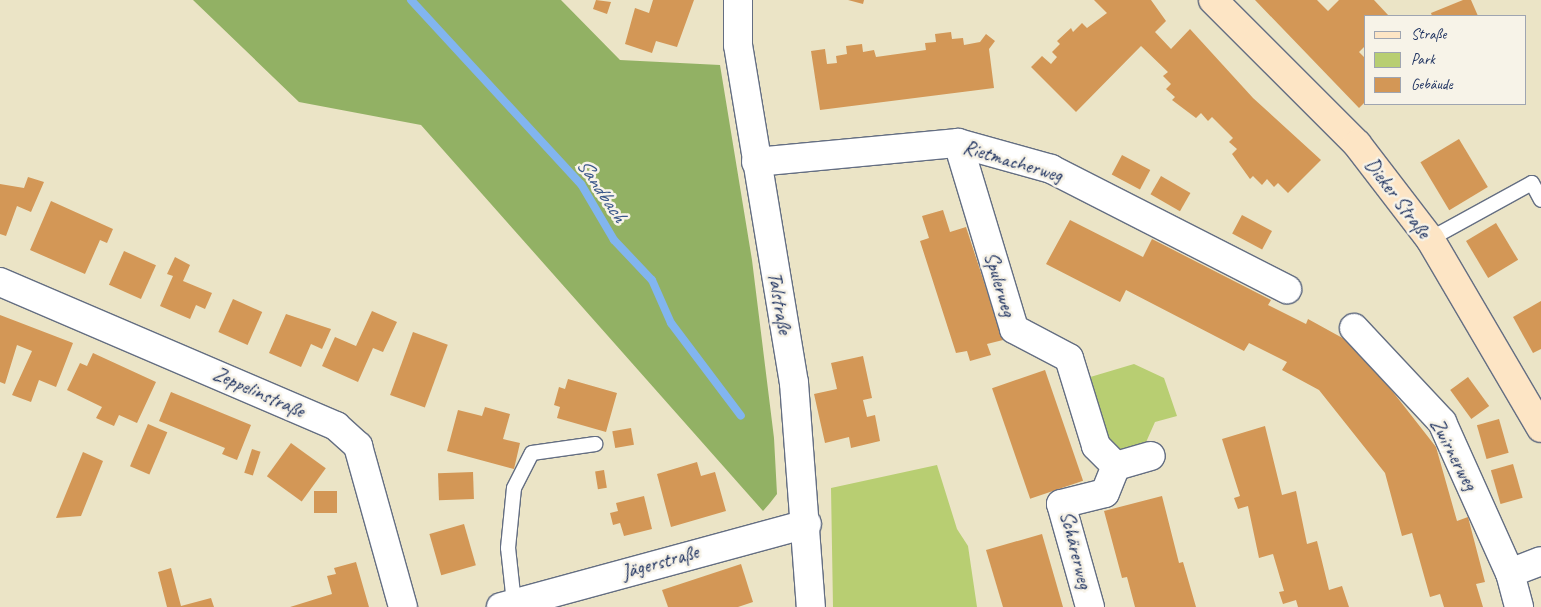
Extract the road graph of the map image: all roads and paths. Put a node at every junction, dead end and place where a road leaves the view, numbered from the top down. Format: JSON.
{"nodes":[{"id":1,"x":738,"y":0,"type":"edge"},
{"id":2,"x":1213,"y":0,"type":"edge"},
{"id":3,"x":958,"y":144,"type":"junction"},
{"id":4,"x":756,"y":162,"type":"junction"},
{"id":5,"x":1541,"y":200,"type":"edge"},
{"id":6,"x":1430,"y":239,"type":"junction"},
{"id":7,"x":0,"y":282,"type":"edge"},
{"id":8,"x":1287,"y":289,"type":"dead end"},
{"id":9,"x":1354,"y":328,"type":"dead end"},
{"id":10,"x":1541,"y":428,"type":"edge"},
{"id":11,"x":594,"y":444,"type":"dead end"},
{"id":12,"x":1151,"y":456,"type":"dead end"},
{"id":13,"x":1116,"y":466,"type":"junction"},
{"id":14,"x":807,"y":524,"type":"junction"},
{"id":15,"x":1541,"y":561,"type":"edge"},
{"id":16,"x":1510,"y":573,"type":"junction"},
{"id":17,"x":507,"y":605,"type":"edge"},
{"id":18,"x":403,"y":607,"type":"edge"},
{"id":19,"x":811,"y":607,"type":"edge"},
{"id":20,"x":1090,"y":607,"type":"edge"},
{"id":21,"x":1519,"y":607,"type":"edge"}],
"edges":[{"from":1,"to":4,"type":"street","name":"Talstraße"},
{"from":2,"to":6,"type":"street","name":"Dieker Straße"},
{"from":3,"to":4,"type":"street","name":"Rietmacherweg"},
{"from":3,"to":8,"type":"street","name":"Rietmacherweg"},
{"from":3,"to":13,"type":"street","name":"Spulerweg"},
{"from":4,"to":14,"type":"street","name":"Talstraße"},
{"from":5,"to":6,"type":"lane"},
{"from":6,"to":10,"type":"street","name":"Dieker Straße"},
{"from":7,"to":18,"type":"street","name":"Zeppelinstraße"},
{"from":9,"to":16,"type":"street","name":"Zwirnerweg"},
{"from":11,"to":17,"type":"lane","name":"Jägerstraße"},
{"from":12,"to":13,"type":"street"},
{"from":13,"to":20,"type":"street","name":"Schärerweg"},
{"from":14,"to":17,"type":"street","name":"Jägerstraße"},
{"from":14,"to":19,"type":"street","name":"Talstraße"},
{"from":15,"to":16,"type":"street"},
{"from":16,"to":21,"type":"street","name":"Zwirnerweg"}]}
